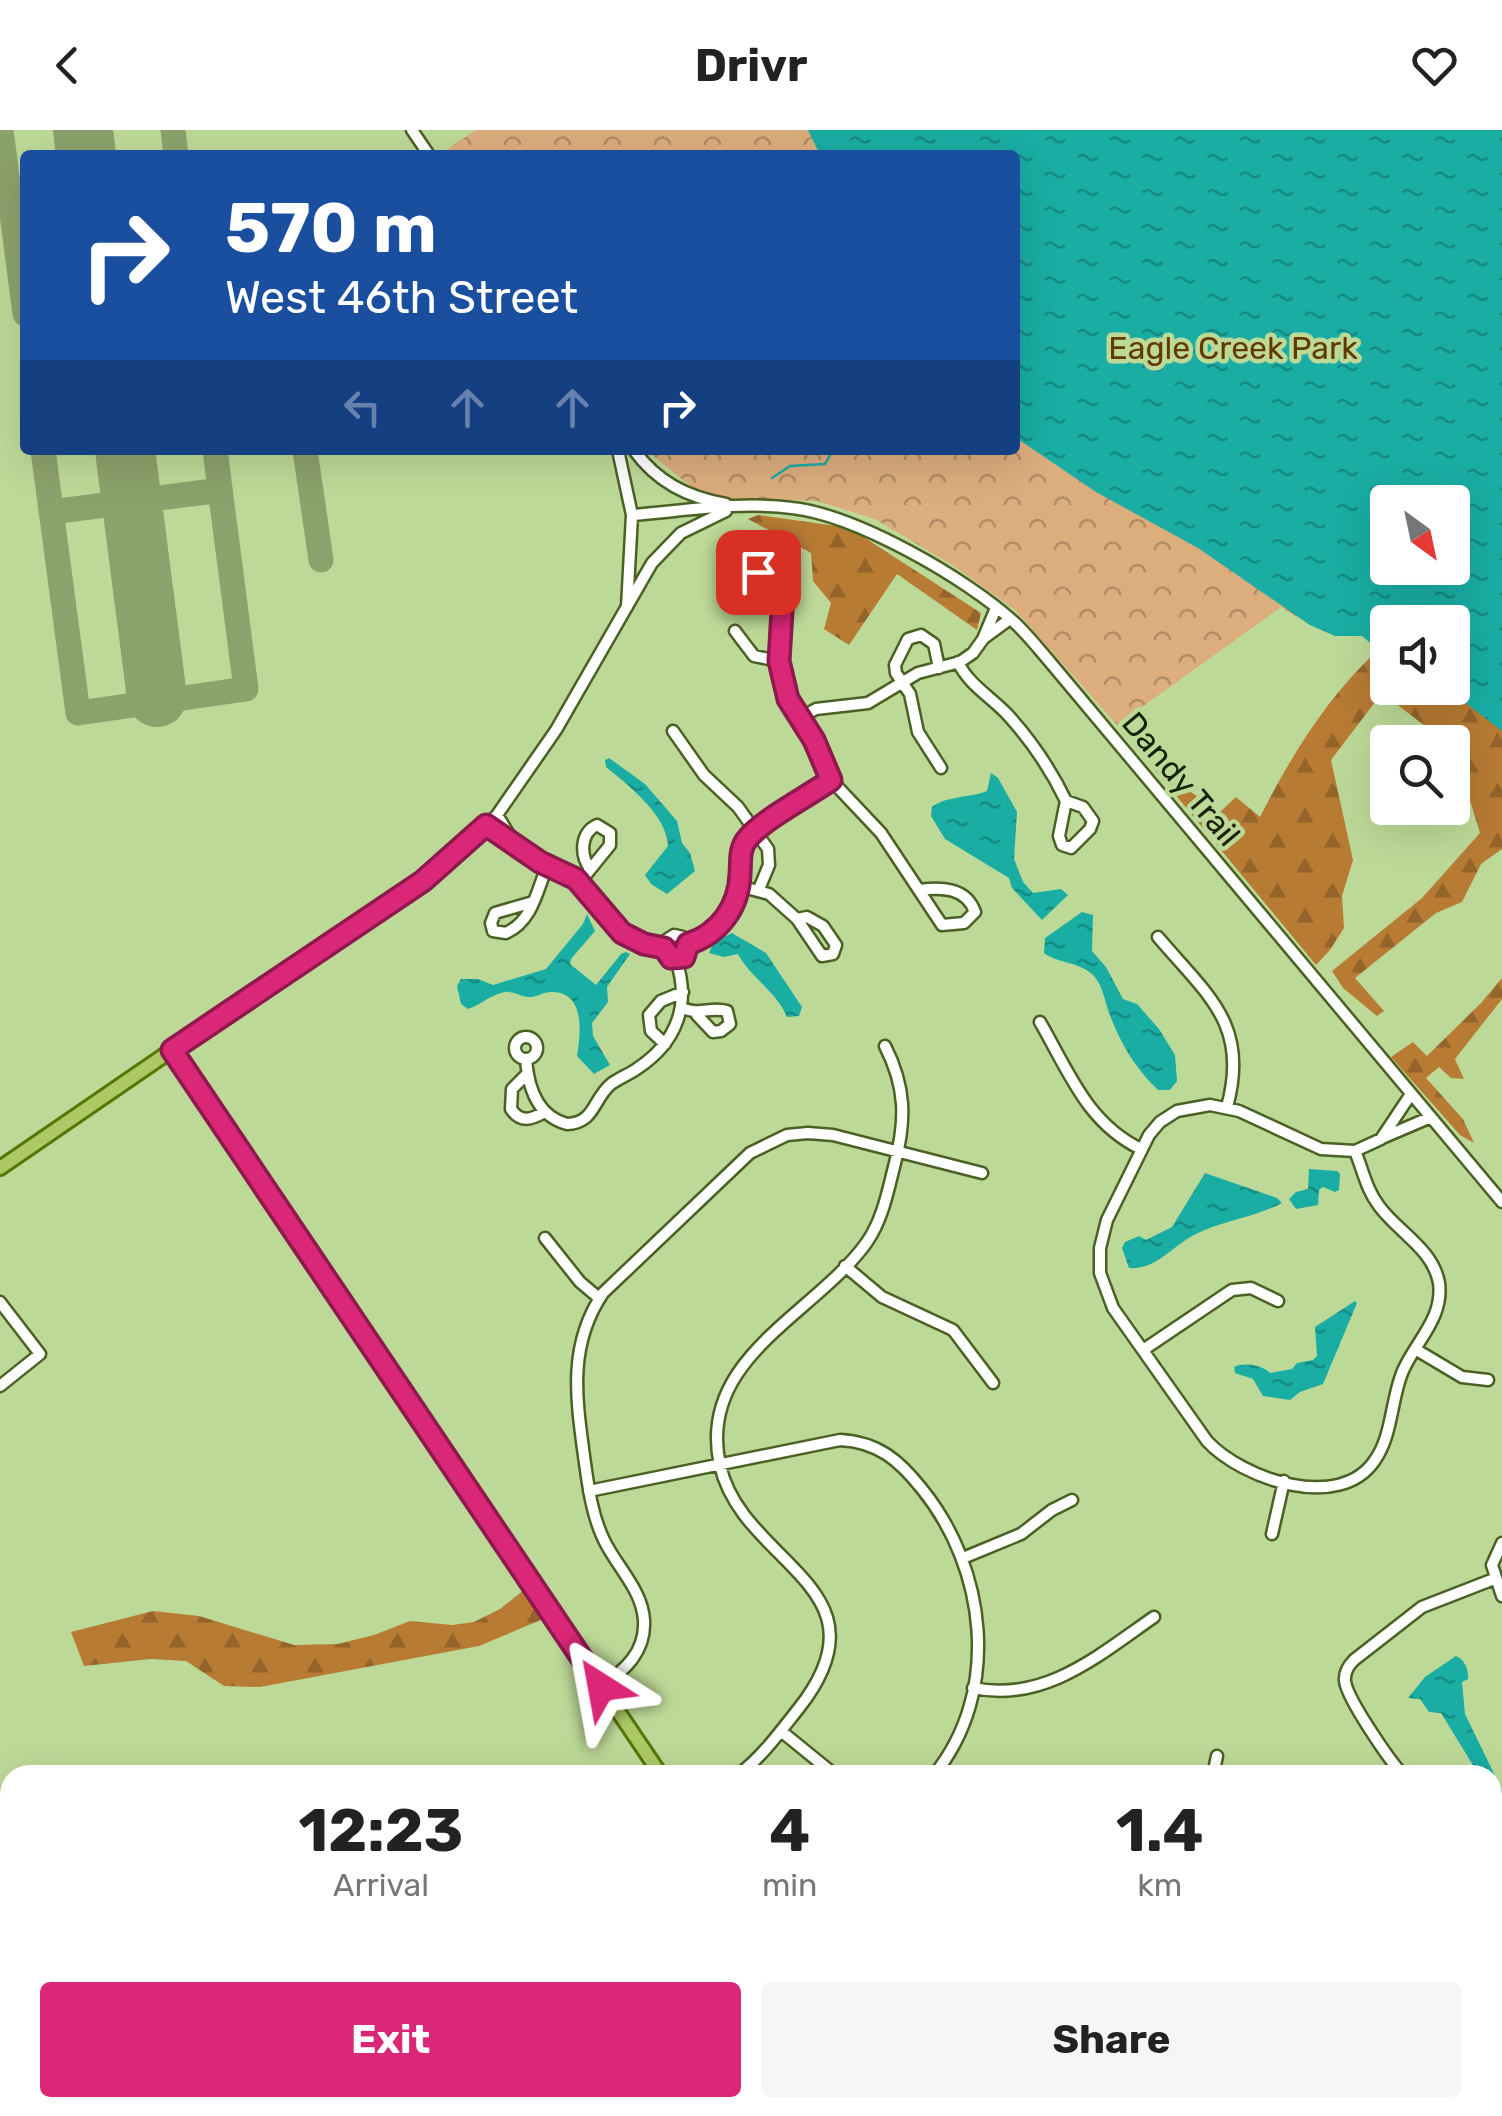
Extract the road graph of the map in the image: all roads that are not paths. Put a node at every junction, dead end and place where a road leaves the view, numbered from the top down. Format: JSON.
{"nodes":[{"id":1,"x":619,"y":455,"type":"edge"},
{"id":2,"x":638,"y":455,"type":"edge"},
{"id":3,"x":742,"y":506,"type":"junction"},
{"id":4,"x":632,"y":514,"type":"junction"},
{"id":5,"x":758,"y":572,"type":"dead end"},
{"id":6,"x":627,"y":608,"type":"junction"},
{"id":7,"x":996,"y":608,"type":"junction"},
{"id":8,"x":1010,"y":619,"type":"junction"},
{"id":9,"x":735,"y":631,"type":"dead end"},
{"id":10,"x":984,"y":639,"type":"junction"},
{"id":11,"x":779,"y":661,"type":"junction"},
{"id":12,"x":958,"y":662,"type":"junction"},
{"id":13,"x":940,"y":668,"type":"junction"},
{"id":14,"x":902,"y":681,"type":"junction"},
{"id":15,"x":798,"y":719,"type":"junction"},
{"id":16,"x":673,"y":732,"type":"dead end"},
{"id":17,"x":942,"y":768,"type":"dead end"},
{"id":18,"x":831,"y":780,"type":"junction"},
{"id":19,"x":1066,"y":801,"type":"junction"},
{"id":20,"x":497,"y":814,"type":"junction"},
{"id":21,"x":486,"y":825,"type":"junction"},
{"id":22,"x":756,"y":831,"type":"junction"},
{"id":23,"x":512,"y":841,"type":"junction"},
{"id":24,"x":548,"y":866,"type":"junction"},
{"id":25,"x":590,"y":869,"type":"junction"},
{"id":26,"x":580,"y":882,"type":"junction"},
{"id":27,"x":739,"y":886,"type":"junction"},
{"id":28,"x":758,"y":889,"type":"junction"},
{"id":29,"x":919,"y":890,"type":"junction"},
{"id":30,"x":533,"y":902,"type":"dead end"},
{"id":31,"x":796,"y":919,"type":"dead end"},
{"id":32,"x":1158,"y":937,"type":"dead end"},
{"id":33,"x":688,"y":944,"type":"junction"},
{"id":34,"x":664,"y":948,"type":"junction"},
{"id":35,"x":676,"y":960,"type":"junction"},
{"id":36,"x":683,"y":992,"type":"junction"},
{"id":37,"x":682,"y":1008,"type":"junction"},
{"id":38,"x":697,"y":1014,"type":"dead end"},
{"id":39,"x":1040,"y":1022,"type":"dead end"},
{"id":40,"x":665,"y":1044,"type":"junction"},
{"id":41,"x":886,"y":1046,"type":"dead end"},
{"id":42,"x":172,"y":1050,"type":"junction"},
{"id":43,"x":526,"y":1060,"type":"dead end"},
{"id":44,"x":527,"y":1074,"type":"junction"},
{"id":45,"x":1412,"y":1094,"type":"junction"},
{"id":46,"x":1227,"y":1107,"type":"junction"},
{"id":47,"x":545,"y":1112,"type":"junction"},
{"id":48,"x":1431,"y":1117,"type":"junction"},
{"id":49,"x":1381,"y":1138,"type":"junction"},
{"id":50,"x":1141,"y":1149,"type":"junction"},
{"id":51,"x":1355,"y":1151,"type":"junction"},
{"id":52,"x":898,"y":1152,"type":"junction"},
{"id":53,"x":0,"y":1168,"type":"edge"},
{"id":54,"x":982,"y":1173,"type":"dead end"},
{"id":55,"x":1502,"y":1202,"type":"edge"},
{"id":56,"x":544,"y":1238,"type":"dead end"},
{"id":57,"x":845,"y":1266,"type":"junction"},
{"id":58,"x":599,"y":1298,"type":"junction"},
{"id":59,"x":1278,"y":1301,"type":"dead end"},
{"id":60,"x":0,"y":1302,"type":"edge"},
{"id":61,"x":1416,"y":1349,"type":"junction"},
{"id":62,"x":1143,"y":1350,"type":"junction"},
{"id":63,"x":1488,"y":1380,"type":"dead end"},
{"id":64,"x":992,"y":1383,"type":"dead end"},
{"id":65,"x":0,"y":1386,"type":"edge"},
{"id":66,"x":720,"y":1465,"type":"junction"},
{"id":67,"x":1284,"y":1481,"type":"junction"},
{"id":68,"x":589,"y":1491,"type":"junction"},
{"id":69,"x":1072,"y":1500,"type":"dead end"},
{"id":70,"x":1272,"y":1534,"type":"dead end"},
{"id":71,"x":1502,"y":1544,"type":"edge"},
{"id":72,"x":963,"y":1558,"type":"junction"},
{"id":73,"x":1494,"y":1579,"type":"junction"},
{"id":74,"x":1502,"y":1596,"type":"edge"},
{"id":75,"x":1154,"y":1617,"type":"dead end"},
{"id":76,"x":601,"y":1687,"type":"junction"},
{"id":77,"x":973,"y":1688,"type":"junction"},
{"id":78,"x":781,"y":1731,"type":"junction"},
{"id":79,"x":1218,"y":1756,"type":"dead end"},
{"id":80,"x":653,"y":1765,"type":"edge"},
{"id":81,"x":748,"y":1765,"type":"edge"},
{"id":82,"x":823,"y":1765,"type":"edge"},
{"id":83,"x":939,"y":1765,"type":"edge"},
{"id":84,"x":1216,"y":1765,"type":"edge"},
{"id":85,"x":1396,"y":1765,"type":"edge"}],
"edges":[{"from":1,"to":4,"type":"street"},
{"from":2,"to":3,"type":"street"},
{"from":3,"to":4,"type":"street"},
{"from":3,"to":6,"type":"street"},
{"from":3,"to":7,"type":"street","name":"Dandy Trail"},
{"from":4,"to":6,"type":"street"},
{"from":5,"to":11,"type":"street"},
{"from":6,"to":20,"type":"street"},
{"from":7,"to":8,"type":"street","name":"Dandy Trail"},
{"from":7,"to":10,"type":"street"},
{"from":8,"to":10,"type":"street"},
{"from":8,"to":45,"type":"street","name":"Dandy Trail"},
{"from":9,"to":11,"type":"street"},
{"from":10,"to":12,"type":"street"},
{"from":11,"to":15,"type":"street"},
{"from":12,"to":13,"type":"street"},
{"from":12,"to":19,"type":"street"},
{"from":13,"to":14,"type":"street"},
{"from":13,"to":14,"type":"street"},
{"from":14,"to":15,"type":"street"},
{"from":14,"to":17,"type":"street"},
{"from":15,"to":18,"type":"street"},
{"from":16,"to":22,"type":"street"},
{"from":18,"to":22,"type":"street"},
{"from":18,"to":29,"type":"street"},
{"from":19,"to":19,"type":"street"},
{"from":20,"to":21,"type":"street"},
{"from":20,"to":23,"type":"street"},
{"from":21,"to":23,"type":"street"},
{"from":21,"to":42,"type":"street"},
{"from":22,"to":27,"type":"street"},
{"from":22,"to":28,"type":"street"},
{"from":23,"to":24,"type":"street"},
{"from":24,"to":26,"type":"street"},
{"from":24,"to":30,"type":"street"},
{"from":25,"to":25,"type":"street"},
{"from":25,"to":26,"type":"street"},
{"from":26,"to":34,"type":"street"},
{"from":27,"to":28,"type":"street"},
{"from":27,"to":33,"type":"street"},
{"from":28,"to":31,"type":"street"},
{"from":29,"to":29,"type":"street"},
{"from":32,"to":46,"type":"street"},
{"from":33,"to":34,"type":"street"},
{"from":33,"to":35,"type":"street"},
{"from":34,"to":35,"type":"street"},
{"from":35,"to":36,"type":"street"},
{"from":36,"to":37,"type":"street"},
{"from":36,"to":40,"type":"street"},
{"from":37,"to":38,"type":"street"},
{"from":37,"to":40,"type":"street"},
{"from":39,"to":50,"type":"street"},
{"from":40,"to":47,"type":"street"},
{"from":41,"to":52,"type":"street"},
{"from":42,"to":53,"type":"main road"},
{"from":42,"to":76,"type":"main road"},
{"from":43,"to":44,"type":"street"},
{"from":44,"to":47,"type":"street"},
{"from":44,"to":47,"type":"street"},
{"from":45,"to":48,"type":"street","name":"Dandy Trail"},
{"from":45,"to":49,"type":"street"},
{"from":46,"to":50,"type":"street"},
{"from":46,"to":51,"type":"street"},
{"from":48,"to":49,"type":"street"},
{"from":48,"to":55,"type":"street","name":"Dandy Trail"},
{"from":49,"to":51,"type":"street"},
{"from":50,"to":62,"type":"street"},
{"from":51,"to":61,"type":"street"},
{"from":52,"to":54,"type":"street"},
{"from":52,"to":57,"type":"street"},
{"from":52,"to":58,"type":"street"},
{"from":56,"to":58,"type":"street"},
{"from":57,"to":64,"type":"street"},
{"from":57,"to":66,"type":"street"},
{"from":58,"to":68,"type":"street"},
{"from":59,"to":62,"type":"street"},
{"from":60,"to":65,"type":"street"},
{"from":61,"to":63,"type":"street"},
{"from":61,"to":67,"type":"street"},
{"from":62,"to":67,"type":"street"},
{"from":66,"to":68,"type":"street"},
{"from":66,"to":72,"type":"street"},
{"from":66,"to":78,"type":"street"},
{"from":67,"to":70,"type":"street"},
{"from":68,"to":76,"type":"street"},
{"from":69,"to":72,"type":"street"},
{"from":71,"to":73,"type":"street"},
{"from":72,"to":77,"type":"street"},
{"from":73,"to":74,"type":"street"},
{"from":73,"to":85,"type":"street"},
{"from":75,"to":77,"type":"street"},
{"from":76,"to":80,"type":"main road"},
{"from":77,"to":83,"type":"street"},
{"from":78,"to":81,"type":"street"},
{"from":78,"to":82,"type":"street"},
{"from":79,"to":84,"type":"street"}]}
